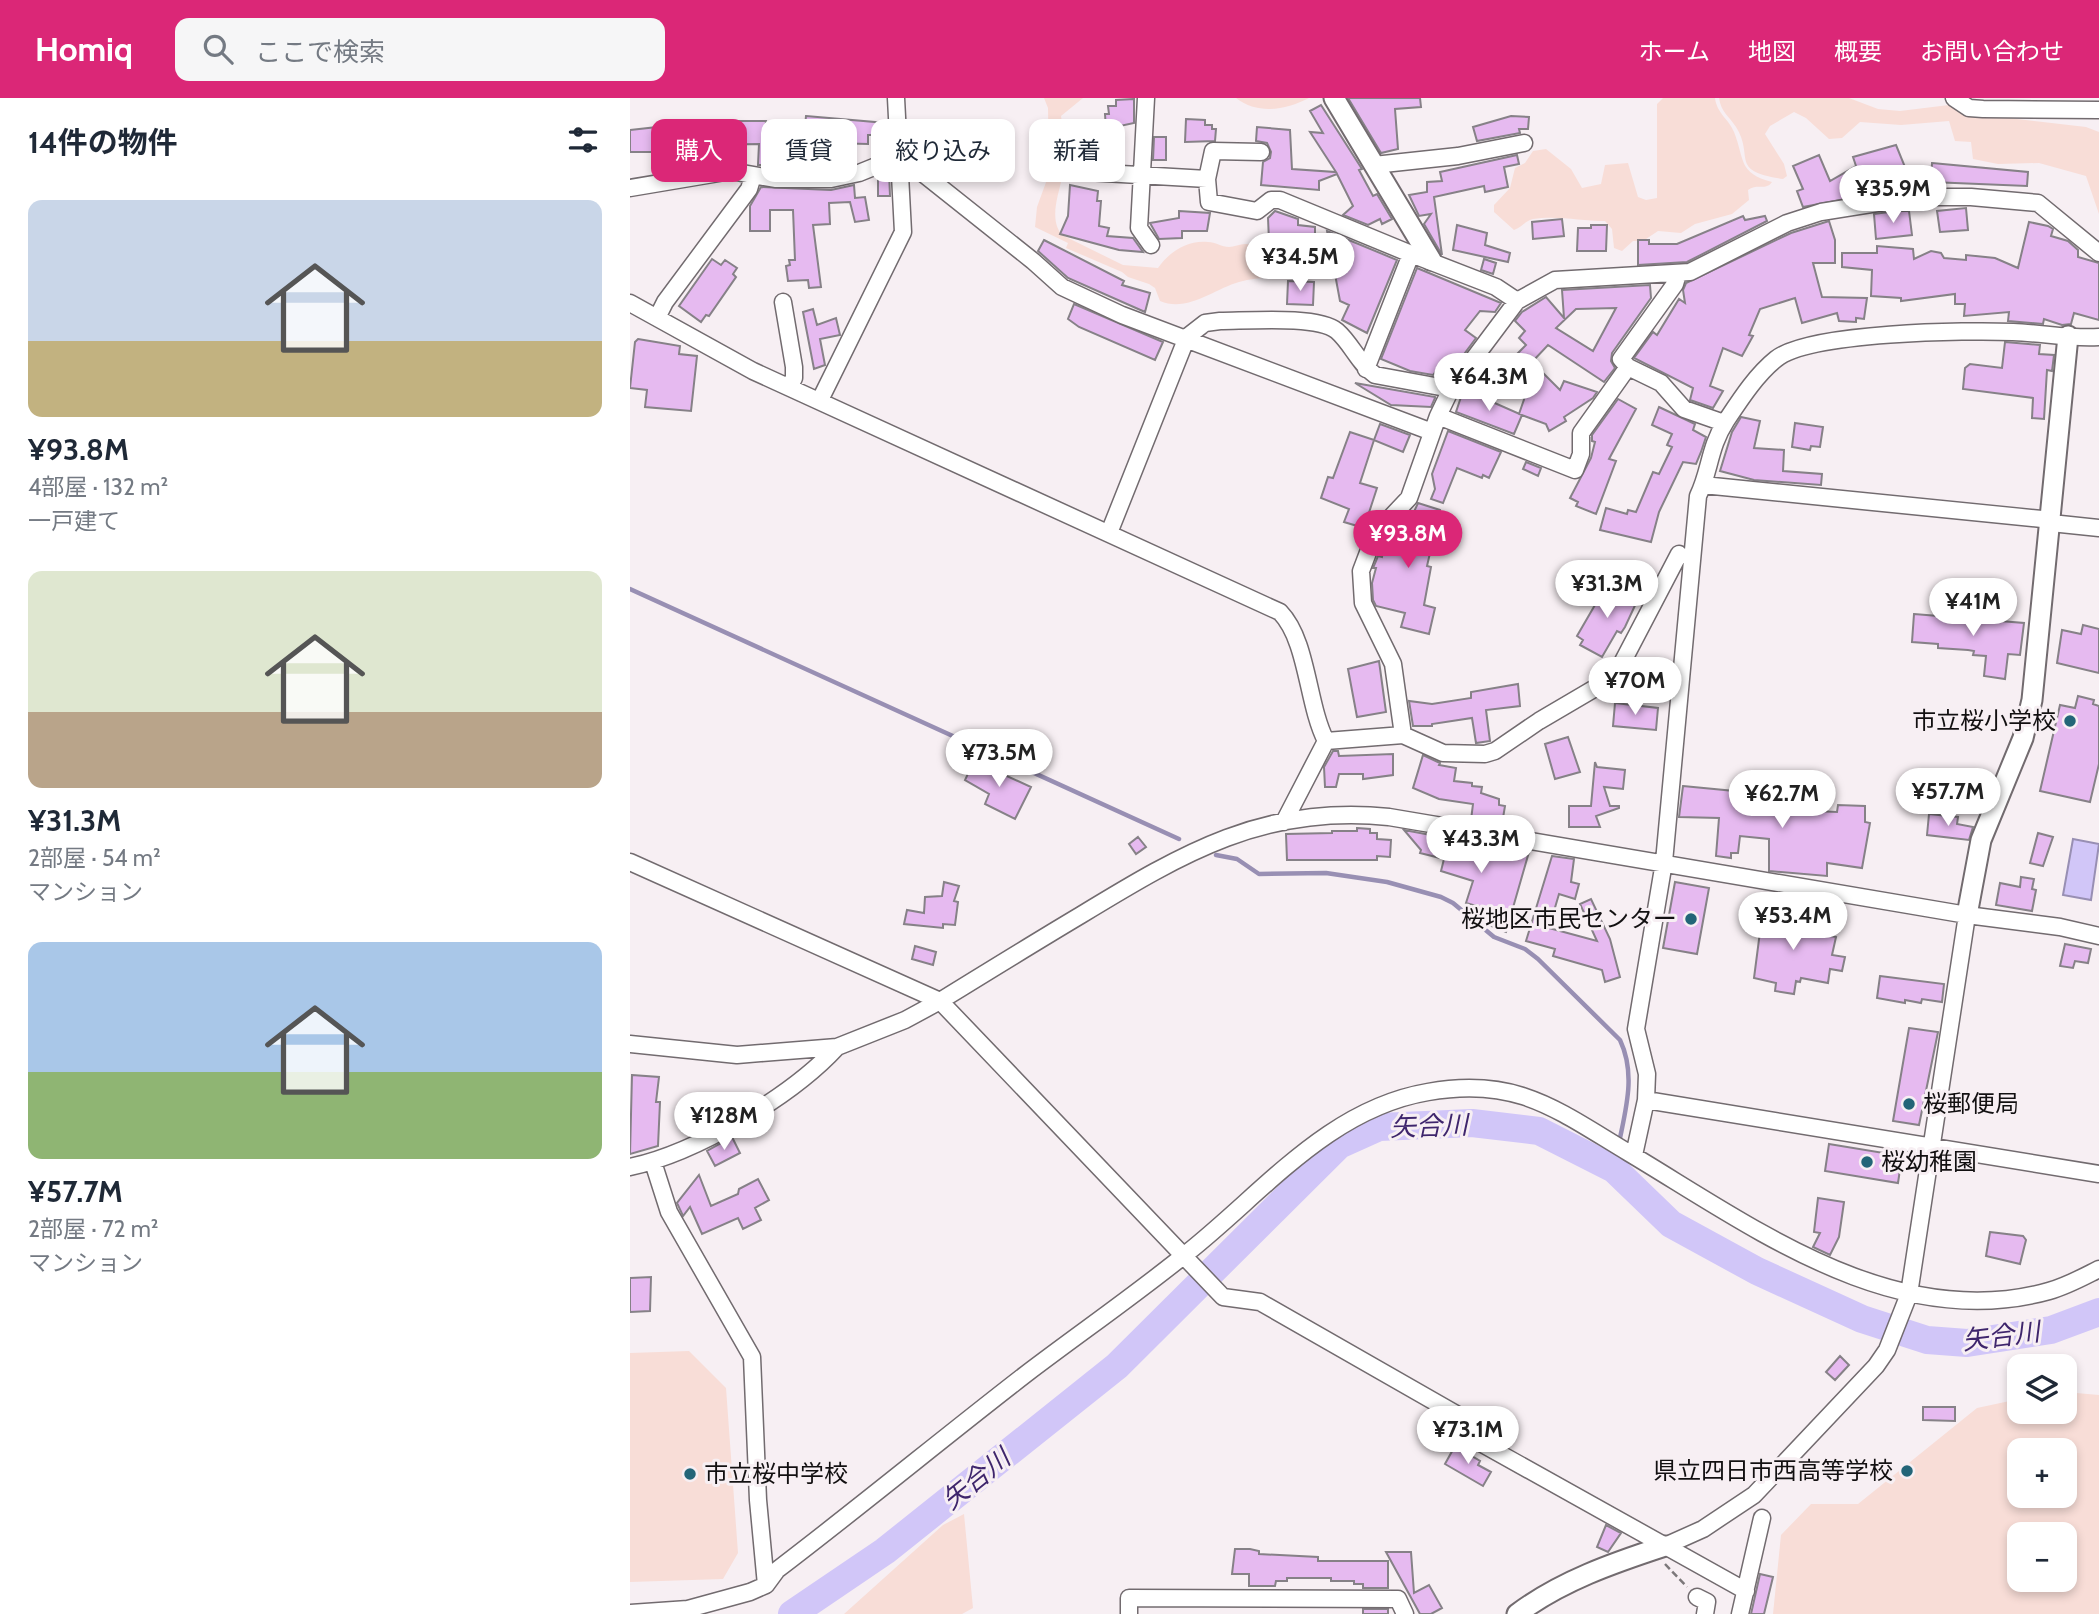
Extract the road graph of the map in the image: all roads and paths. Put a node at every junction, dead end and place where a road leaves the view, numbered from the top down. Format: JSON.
{"nodes":[{"id":1,"x":896,"y":98,"type":"edge"},
{"id":2,"x":1146,"y":98,"type":"edge"},
{"id":3,"x":1334,"y":98,"type":"edge"},
{"id":4,"x":1954,"y":98,"type":"edge"},
{"id":5,"x":2099,"y":110,"type":"edge"},
{"id":6,"x":898,"y":119,"type":"edge"},
{"id":7,"x":1524,"y":143,"type":"dead end"},
{"id":8,"x":1261,"y":152,"type":"dead end"},
{"id":9,"x":1374,"y":165,"type":"junction"},
{"id":10,"x":871,"y":168,"type":"edge"},
{"id":11,"x":1125,"y":174,"type":"edge"},
{"id":12,"x":1141,"y":175,"type":"junction"},
{"id":13,"x":753,"y":176,"type":"junction"},
{"id":14,"x":1207,"y":179,"type":"junction"},
{"id":15,"x":902,"y":182,"type":"edge"},
{"id":16,"x":933,"y":182,"type":"edge"},
{"id":17,"x":630,"y":188,"type":"edge"},
{"id":18,"x":1151,"y":245,"type":"dead end"},
{"id":19,"x":2099,"y":253,"type":"edge"},
{"id":20,"x":1411,"y":254,"type":"junction"},
{"id":21,"x":1430,"y":260,"type":"junction"},
{"id":22,"x":1678,"y":274,"type":"junction"},
{"id":23,"x":1517,"y":301,"type":"junction"},
{"id":24,"x":783,"y":302,"type":"dead end"},
{"id":25,"x":630,"y":303,"type":"edge"},
{"id":26,"x":658,"y":316,"type":"junction"},
{"id":27,"x":2068,"y":336,"type":"junction"},
{"id":28,"x":2099,"y":337,"type":"edge"},
{"id":29,"x":1187,"y":338,"type":"junction"},
{"id":30,"x":1628,"y":367,"type":"junction"},
{"id":31,"x":1366,"y":369,"type":"junction"},
{"id":32,"x":789,"y":387,"type":"junction"},
{"id":33,"x":1451,"y":389,"type":"junction"},
{"id":34,"x":820,"y":400,"type":"junction"},
{"id":35,"x":1438,"y":416,"type":"junction"},
{"id":36,"x":1724,"y":423,"type":"junction"},
{"id":37,"x":1432,"y":432,"type":"junction"},
{"id":38,"x":1703,"y":485,"type":"junction"},
{"id":39,"x":2052,"y":522,"type":"junction"},
{"id":40,"x":2099,"y":528,"type":"edge"},
{"id":41,"x":1109,"y":533,"type":"junction"},
{"id":42,"x":1679,"y":554,"type":"dead end"},
{"id":43,"x":1403,"y":735,"type":"junction"},
{"id":44,"x":1326,"y":741,"type":"junction"},
{"id":45,"x":1284,"y":822,"type":"junction"},
{"id":46,"x":630,"y":862,"type":"edge"},
{"id":47,"x":1664,"y":862,"type":"junction"},
{"id":48,"x":1967,"y":915,"type":"junction"},
{"id":49,"x":2099,"y":936,"type":"edge"},
{"id":50,"x":940,"y":1001,"type":"junction"},
{"id":51,"x":630,"y":1044,"type":"edge"},
{"id":52,"x":837,"y":1047,"type":"junction"},
{"id":53,"x":1646,"y":1100,"type":"junction"},
{"id":54,"x":1933,"y":1148,"type":"junction"},
{"id":55,"x":1631,"y":1154,"type":"junction"},
{"id":56,"x":653,"y":1162,"type":"junction"},
{"id":57,"x":630,"y":1167,"type":"edge"},
{"id":58,"x":2099,"y":1174,"type":"edge"},
{"id":59,"x":1188,"y":1258,"type":"junction"},
{"id":60,"x":2099,"y":1269,"type":"edge"},
{"id":61,"x":1909,"y":1294,"type":"junction"},
{"id":62,"x":1762,"y":1518,"type":"dead end"},
{"id":63,"x":1658,"y":1548,"type":"junction"},
{"id":64,"x":766,"y":1585,"type":"junction"},
{"id":65,"x":1746,"y":1591,"type":"junction"},
{"id":66,"x":1697,"y":1597,"type":"joint"},
{"id":67,"x":630,"y":1613,"type":"edge"},
{"id":68,"x":1129,"y":1614,"type":"edge"},
{"id":69,"x":1405,"y":1614,"type":"edge"},
{"id":70,"x":1517,"y":1614,"type":"edge"},
{"id":71,"x":1705,"y":1614,"type":"edge"},
{"id":72,"x":1740,"y":1614,"type":"edge"}],
"edges":[{"from":1,"to":6,"type":"street"},
{"from":2,"to":12,"type":"street"},
{"from":3,"to":9,"type":"street"},
{"from":4,"to":5,"type":"street"},
{"from":7,"to":9,"type":"street"},
{"from":8,"to":14,"type":"street"},
{"from":9,"to":21,"type":"street"},
{"from":10,"to":13,"type":"street"},
{"from":11,"to":12,"type":"street"},
{"from":12,"to":14,"type":"street"},
{"from":12,"to":18,"type":"street"},
{"from":13,"to":17,"type":"street"},
{"from":13,"to":26,"type":"street"},
{"from":14,"to":20,"type":"street"},
{"from":15,"to":34,"type":"street"},
{"from":16,"to":29,"type":"street"},
{"from":19,"to":22,"type":"street"},
{"from":20,"to":21,"type":"street"},
{"from":20,"to":31,"type":"street"},
{"from":21,"to":23,"type":"street"},
{"from":22,"to":23,"type":"street"},
{"from":22,"to":30,"type":"street"},
{"from":23,"to":33,"type":"street"},
{"from":24,"to":32,"type":"street"},
{"from":25,"to":26,"type":"street"},
{"from":26,"to":32,"type":"street"},
{"from":27,"to":28,"type":"street"},
{"from":27,"to":36,"type":"street"},
{"from":27,"to":39,"type":"street"},
{"from":29,"to":31,"type":"street"},
{"from":29,"to":37,"type":"street"},
{"from":29,"to":41,"type":"street"},
{"from":30,"to":35,"type":"street"},
{"from":30,"to":36,"type":"street"},
{"from":31,"to":33,"type":"street"},
{"from":32,"to":34,"type":"street"},
{"from":33,"to":35,"type":"street"},
{"from":34,"to":41,"type":"street"},
{"from":35,"to":37,"type":"street"},
{"from":36,"to":38,"type":"street"},
{"from":37,"to":43,"type":"street"},
{"from":38,"to":39,"type":"street"},
{"from":38,"to":47,"type":"street"},
{"from":39,"to":40,"type":"street"},
{"from":39,"to":48,"type":"street"},
{"from":41,"to":44,"type":"street"},
{"from":42,"to":43,"type":"street"},
{"from":43,"to":44,"type":"street"},
{"from":44,"to":45,"type":"street"},
{"from":45,"to":47,"type":"street"},
{"from":45,"to":50,"type":"street"},
{"from":46,"to":50,"type":"street"},
{"from":47,"to":48,"type":"street"},
{"from":47,"to":53,"type":"street"},
{"from":48,"to":49,"type":"street"},
{"from":48,"to":54,"type":"street"},
{"from":50,"to":52,"type":"street"},
{"from":50,"to":59,"type":"street"},
{"from":51,"to":52,"type":"street"},
{"from":52,"to":56,"type":"street"},
{"from":53,"to":54,"type":"street"},
{"from":53,"to":55,"type":"street"},
{"from":54,"to":58,"type":"street"},
{"from":54,"to":61,"type":"street"},
{"from":55,"to":59,"type":"street"},
{"from":55,"to":61,"type":"street"},
{"from":56,"to":57,"type":"street"},
{"from":56,"to":64,"type":"street"},
{"from":59,"to":63,"type":"street"},
{"from":59,"to":64,"type":"street"},
{"from":60,"to":61,"type":"street"},
{"from":61,"to":63,"type":"street"},
{"from":62,"to":65,"type":"street"},
{"from":63,"to":65,"type":"street"},
{"from":63,"to":66,"type":"path"},
{"from":63,"to":70,"type":"street"},
{"from":64,"to":67,"type":"street"},
{"from":65,"to":72,"type":"street"},
{"from":66,"to":71,"type":"street"},
{"from":68,"to":69,"type":"street"}]}
